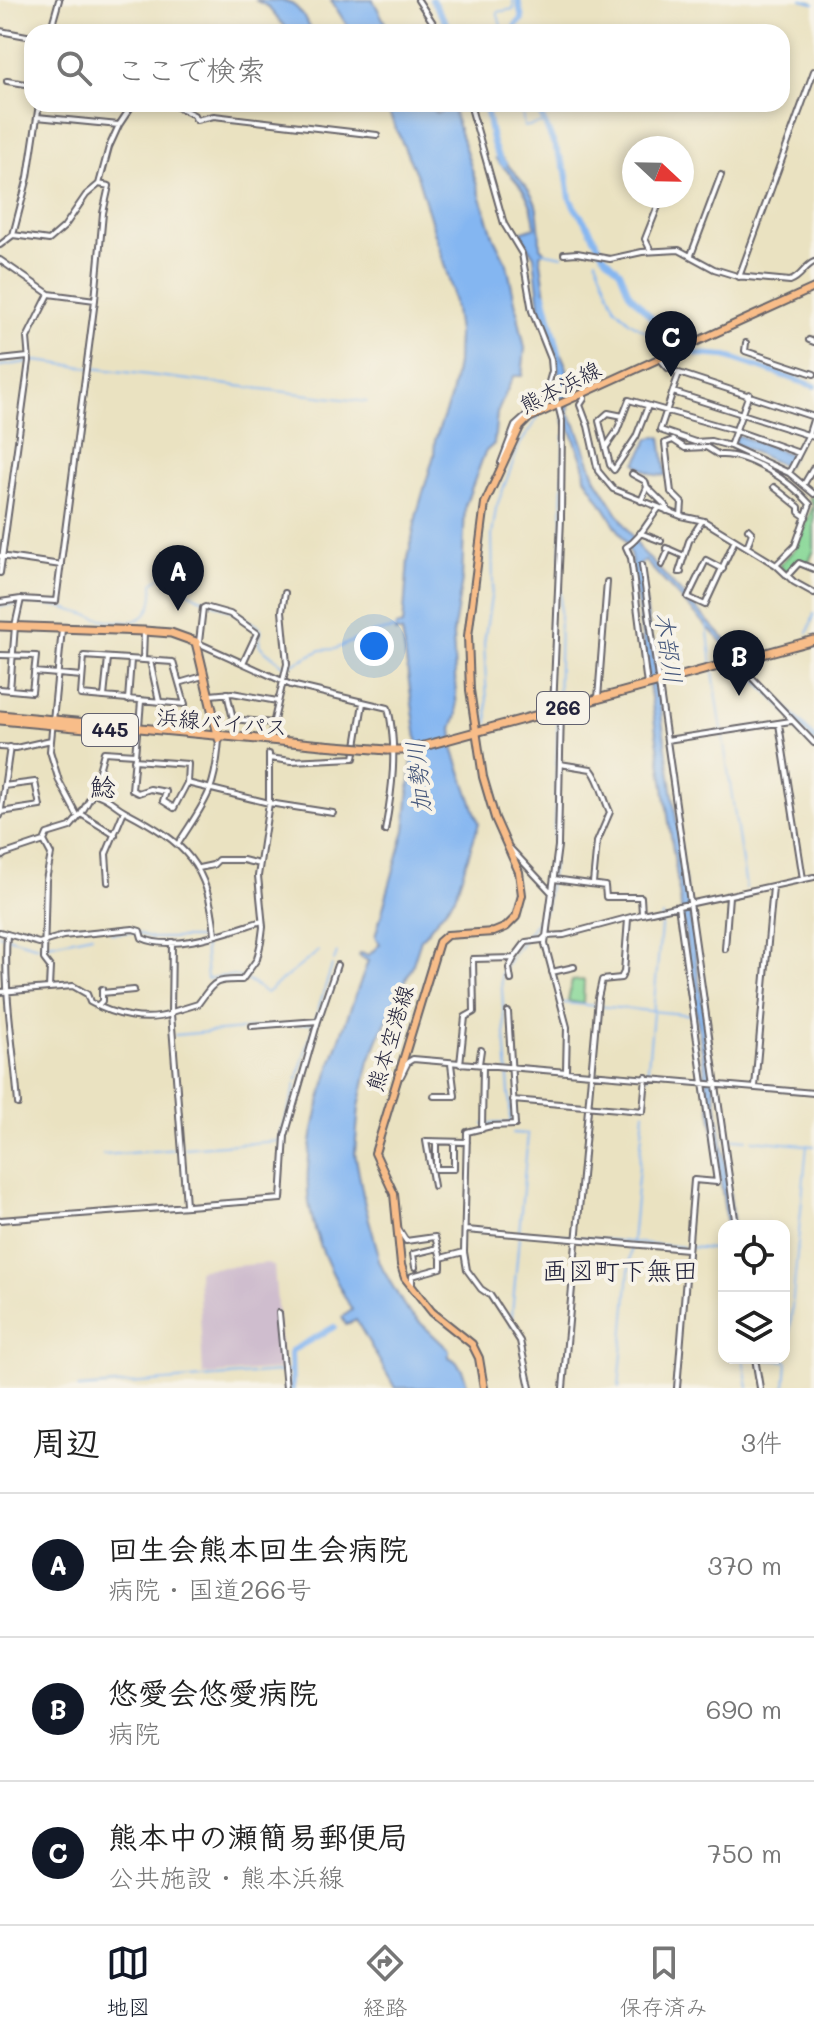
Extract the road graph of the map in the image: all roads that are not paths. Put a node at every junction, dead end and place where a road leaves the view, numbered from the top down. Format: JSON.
{"nodes":[{"id":1,"x":59,"y":0,"type":"edge"},
{"id":2,"x":418,"y":0,"type":"edge"},
{"id":3,"x":52,"y":24,"type":"edge"},
{"id":4,"x":434,"y":24,"type":"edge"},
{"id":5,"x":0,"y":31,"type":"edge"},
{"id":6,"x":24,"y":36,"type":"edge"},
{"id":7,"x":814,"y":71,"type":"edge"},
{"id":8,"x":7,"y":81,"type":"dead end"},
{"id":9,"x":24,"y":84,"type":"edge"},
{"id":10,"x":38,"y":112,"type":"edge"},
{"id":11,"x":128,"y":112,"type":"edge"},
{"id":12,"x":188,"y":112,"type":"edge"},
{"id":13,"x":472,"y":112,"type":"edge"},
{"id":14,"x":37,"y":117,"type":"junction"},
{"id":15,"x":119,"y":125,"type":"junction"},
{"id":16,"x":377,"y":135,"type":"dead end"},
{"id":17,"x":721,"y":175,"type":"dead end"},
{"id":18,"x":99,"y":184,"type":"junction"},
{"id":19,"x":657,"y":208,"type":"edge"},
{"id":20,"x":13,"y":235,"type":"junction"},
{"id":21,"x":0,"y":245,"type":"edge"},
{"id":22,"x":651,"y":251,"type":"junction"},
{"id":23,"x":564,"y":254,"type":"dead end"},
{"id":24,"x":691,"y":255,"type":"junction"},
{"id":25,"x":0,"y":260,"type":"edge"},
{"id":26,"x":814,"y":262,"type":"edge"},
{"id":27,"x":739,"y":277,"type":"junction"},
{"id":28,"x":814,"y":288,"type":"edge"},
{"id":29,"x":49,"y":294,"type":"junction"},
{"id":30,"x":95,"y":300,"type":"junction"},
{"id":31,"x":746,"y":343,"type":"dead end"},
{"id":32,"x":28,"y":357,"type":"junction"},
{"id":33,"x":660,"y":359,"type":"junction"},
{"id":34,"x":0,"y":360,"type":"edge"},
{"id":35,"x":679,"y":373,"type":"junction"},
{"id":36,"x":814,"y":374,"type":"edge"},
{"id":37,"x":584,"y":392,"type":"junction"},
{"id":38,"x":673,"y":392,"type":"junction"},
{"id":39,"x":749,"y":394,"type":"junction"},
{"id":40,"x":558,"y":405,"type":"junction"},
{"id":41,"x":648,"y":406,"type":"junction"},
{"id":42,"x":666,"y":412,"type":"junction"},
{"id":43,"x":742,"y":413,"type":"junction"},
{"id":44,"x":623,"y":416,"type":"junction"},
{"id":45,"x":814,"y":417,"type":"edge"},
{"id":46,"x":736,"y":430,"type":"junction"},
{"id":47,"x":811,"y":436,"type":"edge"},
{"id":48,"x":730,"y":446,"type":"junction"},
{"id":49,"x":606,"y":447,"type":"junction"},
{"id":50,"x":799,"y":453,"type":"junction"},
{"id":51,"x":500,"y":466,"type":"junction"},
{"id":52,"x":814,"y":467,"type":"edge"},
{"id":53,"x":789,"y":473,"type":"junction"},
{"id":54,"x":632,"y":474,"type":"dead end"},
{"id":55,"x":804,"y":484,"type":"junction"},
{"id":56,"x":647,"y":487,"type":"junction"},
{"id":57,"x":774,"y":487,"type":"dead end"},
{"id":58,"x":814,"y":494,"type":"edge"},
{"id":59,"x":641,"y":501,"type":"junction"},
{"id":60,"x":659,"y":508,"type":"junction"},
{"id":61,"x":667,"y":511,"type":"junction"},
{"id":62,"x":681,"y":516,"type":"junction"},
{"id":63,"x":806,"y":517,"type":"junction"},
{"id":64,"x":702,"y":521,"type":"junction"},
{"id":65,"x":748,"y":529,"type":"dead end"},
{"id":66,"x":640,"y":533,"type":"junction"},
{"id":67,"x":735,"y":540,"type":"junction"},
{"id":68,"x":661,"y":541,"type":"dead end"},
{"id":69,"x":747,"y":547,"type":"junction"},
{"id":70,"x":1,"y":556,"type":"edge"},
{"id":71,"x":684,"y":556,"type":"junction"},
{"id":72,"x":61,"y":565,"type":"junction"},
{"id":73,"x":642,"y":565,"type":"dead end"},
{"id":74,"x":662,"y":565,"type":"dead end"},
{"id":75,"x":776,"y":565,"type":"junction"},
{"id":76,"x":723,"y":569,"type":"junction"},
{"id":77,"x":814,"y":569,"type":"edge"},
{"id":78,"x":0,"y":573,"type":"edge"},
{"id":79,"x":679,"y":573,"type":"dead end"},
{"id":80,"x":787,"y":576,"type":"junction"},
{"id":81,"x":607,"y":582,"type":"dead end"},
{"id":82,"x":285,"y":593,"type":"dead end"},
{"id":83,"x":814,"y":593,"type":"edge"},
{"id":84,"x":21,"y":599,"type":"junction"},
{"id":85,"x":0,"y":602,"type":"edge"},
{"id":86,"x":0,"y":626,"type":"edge"},
{"id":87,"x":15,"y":626,"type":"junction"},
{"id":88,"x":62,"y":629,"type":"junction"},
{"id":89,"x":144,"y":631,"type":"junction"},
{"id":90,"x":814,"y":640,"type":"edge"},
{"id":91,"x":198,"y":642,"type":"junction"},
{"id":92,"x":0,"y":655,"type":"edge"},
{"id":93,"x":13,"y":655,"type":"junction"},
{"id":94,"x":108,"y":658,"type":"junction"},
{"id":95,"x":131,"y":660,"type":"junction"},
{"id":96,"x":143,"y":660,"type":"junction"},
{"id":97,"x":740,"y":660,"type":"junction"},
{"id":98,"x":150,"y":661,"type":"junction"},
{"id":99,"x":243,"y":663,"type":"junction"},
{"id":100,"x":34,"y":672,"type":"junction"},
{"id":101,"x":57,"y":675,"type":"junction"},
{"id":102,"x":82,"y":676,"type":"junction"},
{"id":103,"x":206,"y":676,"type":"junction"},
{"id":104,"x":281,"y":681,"type":"junction"},
{"id":105,"x":658,"y":682,"type":"junction"},
{"id":106,"x":179,"y":683,"type":"junction"},
{"id":107,"x":647,"y":685,"type":"junction"},
{"id":108,"x":0,"y":689,"type":"edge"},
{"id":109,"x":10,"y":690,"type":"junction"},
{"id":110,"x":227,"y":693,"type":"junction"},
{"id":111,"x":210,"y":695,"type":"junction"},
{"id":112,"x":104,"y":697,"type":"junction"},
{"id":113,"x":598,"y":698,"type":"junction"},
{"id":114,"x":128,"y":700,"type":"junction"},
{"id":115,"x":141,"y":701,"type":"junction"},
{"id":116,"x":277,"y":701,"type":"junction"},
{"id":117,"x":159,"y":702,"type":"junction"},
{"id":118,"x":363,"y":702,"type":"junction"},
{"id":119,"x":557,"y":710,"type":"junction"},
{"id":120,"x":0,"y":718,"type":"edge"},
{"id":121,"x":791,"y":721,"type":"junction"},
{"id":122,"x":53,"y":723,"type":"junction"},
{"id":123,"x":273,"y":723,"type":"junction"},
{"id":124,"x":779,"y":724,"type":"junction"},
{"id":125,"x":138,"y":730,"type":"junction"},
{"id":126,"x":475,"y":732,"type":"junction"},
{"id":127,"x":271,"y":733,"type":"dead end"},
{"id":128,"x":219,"y":738,"type":"junction"},
{"id":129,"x":51,"y":740,"type":"junction"},
{"id":130,"x":667,"y":740,"type":"junction"},
{"id":131,"x":814,"y":743,"type":"edge"},
{"id":132,"x":0,"y":747,"type":"edge"},
{"id":133,"x":10,"y":747,"type":"junction"},
{"id":134,"x":389,"y":751,"type":"junction"},
{"id":135,"x":134,"y":757,"type":"junction"},
{"id":136,"x":560,"y":764,"type":"junction"},
{"id":137,"x":187,"y":783,"type":"junction"},
{"id":138,"x":4,"y":786,"type":"junction"},
{"id":139,"x":212,"y":789,"type":"junction"},
{"id":140,"x":93,"y":793,"type":"junction"},
{"id":141,"x":269,"y":803,"type":"junction"},
{"id":142,"x":124,"y":811,"type":"junction"},
{"id":143,"x":333,"y":813,"type":"dead end"},
{"id":144,"x":0,"y":814,"type":"edge"},
{"id":145,"x":79,"y":815,"type":"junction"},
{"id":146,"x":385,"y":831,"type":"dead end"},
{"id":147,"x":115,"y":835,"type":"junction"},
{"id":148,"x":44,"y":841,"type":"junction"},
{"id":149,"x":178,"y":844,"type":"junction"},
{"id":150,"x":509,"y":847,"type":"junction"},
{"id":151,"x":0,"y":858,"type":"edge"},
{"id":152,"x":259,"y":864,"type":"junction"},
{"id":153,"x":199,"y":868,"type":"junction"},
{"id":154,"x":814,"y":877,"type":"edge"},
{"id":155,"x":554,"y":879,"type":"junction"},
{"id":156,"x":803,"y":879,"type":"junction"},
{"id":157,"x":108,"y":882,"type":"dead end"},
{"id":158,"x":593,"y":883,"type":"junction"},
{"id":159,"x":773,"y":887,"type":"junction"},
{"id":160,"x":552,"y":893,"type":"junction"},
{"id":161,"x":729,"y":896,"type":"junction"},
{"id":162,"x":690,"y":904,"type":"junction"},
{"id":163,"x":678,"y":906,"type":"junction"},
{"id":164,"x":642,"y":914,"type":"junction"},
{"id":165,"x":628,"y":919,"type":"junction"},
{"id":166,"x":262,"y":921,"type":"junction"},
{"id":167,"x":0,"y":932,"type":"edge"},
{"id":168,"x":7,"y":934,"type":"junction"},
{"id":169,"x":215,"y":935,"type":"junction"},
{"id":170,"x":546,"y":936,"type":"junction"},
{"id":171,"x":46,"y":941,"type":"junction"},
{"id":172,"x":172,"y":942,"type":"junction"},
{"id":173,"x":725,"y":949,"type":"dead end"},
{"id":174,"x":511,"y":958,"type":"junction"},
{"id":175,"x":337,"y":965,"type":"dead end"},
{"id":176,"x":574,"y":967,"type":"dead end"},
{"id":177,"x":552,"y":972,"type":"junction"},
{"id":178,"x":511,"y":980,"type":"dead end"},
{"id":179,"x":49,"y":988,"type":"junction"},
{"id":180,"x":134,"y":990,"type":"dead end"},
{"id":181,"x":3,"y":992,"type":"edge"},
{"id":182,"x":97,"y":1006,"type":"junction"},
{"id":183,"x":508,"y":1012,"type":"dead end"},
{"id":184,"x":171,"y":1013,"type":"junction"},
{"id":185,"x":318,"y":1021,"type":"junction"},
{"id":186,"x":252,"y":1026,"type":"dead end"},
{"id":187,"x":481,"y":1050,"type":"dead end"},
{"id":188,"x":451,"y":1064,"type":"junction"},
{"id":189,"x":460,"y":1064,"type":"junction"},
{"id":190,"x":481,"y":1064,"type":"junction"},
{"id":191,"x":508,"y":1065,"type":"junction"},
{"id":192,"x":566,"y":1070,"type":"junction"},
{"id":193,"x":590,"y":1073,"type":"junction"},
{"id":194,"x":646,"y":1077,"type":"junction"},
{"id":195,"x":704,"y":1083,"type":"junction"},
{"id":196,"x":715,"y":1084,"type":"junction"},
{"id":197,"x":395,"y":1085,"type":"junction"},
{"id":198,"x":755,"y":1087,"type":"junction"},
{"id":199,"x":814,"y":1093,"type":"edge"},
{"id":200,"x":434,"y":1096,"type":"dead end"},
{"id":201,"x":513,"y":1100,"type":"junction"},
{"id":202,"x":18,"y":1104,"type":"dead end"},
{"id":203,"x":587,"y":1107,"type":"junction"},
{"id":204,"x":482,"y":1129,"type":"junction"},
{"id":205,"x":436,"y":1142,"type":"junction"},
{"id":206,"x":454,"y":1142,"type":"junction"},
{"id":207,"x":467,"y":1142,"type":"junction"},
{"id":208,"x":434,"y":1186,"type":"dead end"},
{"id":209,"x":186,"y":1204,"type":"junction"},
{"id":210,"x":0,"y":1220,"type":"edge"},
{"id":211,"x":735,"y":1220,"type":"edge"},
{"id":212,"x":398,"y":1230,"type":"junction"},
{"id":213,"x":466,"y":1230,"type":"junction"},
{"id":214,"x":575,"y":1239,"type":"junction"},
{"id":215,"x":438,"y":1248,"type":"junction"},
{"id":216,"x":688,"y":1250,"type":"junction"},
{"id":217,"x":464,"y":1252,"type":"junction"},
{"id":218,"x":441,"y":1258,"type":"junction"},
{"id":219,"x":415,"y":1267,"type":"dead end"},
{"id":220,"x":413,"y":1290,"type":"junction"},
{"id":221,"x":279,"y":1313,"type":"dead end"},
{"id":222,"x":756,"y":1364,"type":"edge"},
{"id":223,"x":286,"y":1388,"type":"edge"},
{"id":224,"x":484,"y":1388,"type":"edge"},
{"id":225,"x":530,"y":1388,"type":"edge"},
{"id":226,"x":563,"y":1388,"type":"edge"},
{"id":227,"x":677,"y":1388,"type":"edge"},
{"id":228,"x":760,"y":1388,"type":"edge"}],
"edges":[{"from":1,"to":3,"type":"street"},
{"from":2,"to":4,"type":"street"},
{"from":5,"to":6,"type":"street"},
{"from":7,"to":27,"type":"street"},
{"from":8,"to":9,"type":"street"},
{"from":10,"to":14,"type":"street"},
{"from":11,"to":15,"type":"street"},
{"from":12,"to":16,"type":"street"},
{"from":13,"to":51,"type":"street"},
{"from":14,"to":15,"type":"street"},
{"from":14,"to":20,"type":"street"},
{"from":15,"to":18,"type":"street"},
{"from":17,"to":24,"type":"street"},
{"from":18,"to":20,"type":"street"},
{"from":18,"to":30,"type":"street"},
{"from":19,"to":22,"type":"street"},
{"from":20,"to":21,"type":"street"},
{"from":22,"to":23,"type":"street"},
{"from":22,"to":24,"type":"street"},
{"from":24,"to":27,"type":"street"},
{"from":25,"to":29,"type":"street"},
{"from":26,"to":27,"type":"street"},
{"from":28,"to":33,"type":"main road","name":"熊本浜線"},
{"from":29,"to":30,"type":"street"},
{"from":29,"to":32,"type":"street"},
{"from":30,"to":72,"type":"street"},
{"from":31,"to":36,"type":"street"},
{"from":32,"to":34,"type":"street"},
{"from":32,"to":70,"type":"street"},
{"from":33,"to":35,"type":"street"},
{"from":33,"to":37,"type":"main road","name":"熊本浜線"},
{"from":35,"to":38,"type":"street"},
{"from":35,"to":39,"type":"street"},
{"from":37,"to":40,"type":"main road","name":"熊本浜線"},
{"from":37,"to":59,"type":"street"},
{"from":38,"to":42,"type":"street"},
{"from":38,"to":43,"type":"street"},
{"from":39,"to":43,"type":"street"},
{"from":39,"to":45,"type":"street"},
{"from":40,"to":51,"type":"main road","name":"熊本浜線"},
{"from":40,"to":119,"type":"street"},
{"from":41,"to":42,"type":"street"},
{"from":41,"to":44,"type":"street"},
{"from":41,"to":49,"type":"street"},
{"from":42,"to":46,"type":"street"},
{"from":42,"to":48,"type":"street"},
{"from":43,"to":46,"type":"street"},
{"from":43,"to":47,"type":"street"},
{"from":44,"to":49,"type":"street"},
{"from":44,"to":49,"type":"street"},
{"from":45,"to":47,"type":"street"},
{"from":46,"to":48,"type":"street"},
{"from":46,"to":50,"type":"street"},
{"from":47,"to":50,"type":"street"},
{"from":48,"to":53,"type":"street"},
{"from":50,"to":53,"type":"street"},
{"from":51,"to":126,"type":"main road","name":"熊本浜線"},
{"from":52,"to":55,"type":"street"},
{"from":53,"to":55,"type":"street"},
{"from":54,"to":56,"type":"street"},
{"from":55,"to":58,"type":"street"},
{"from":56,"to":59,"type":"street"},
{"from":56,"to":61,"type":"street"},
{"from":57,"to":63,"type":"street"},
{"from":59,"to":60,"type":"street"},
{"from":60,"to":61,"type":"street"},
{"from":60,"to":66,"type":"street"},
{"from":61,"to":62,"type":"street"},
{"from":62,"to":63,"type":"street"},
{"from":62,"to":64,"type":"street"},
{"from":63,"to":75,"type":"street"},
{"from":64,"to":67,"type":"street"},
{"from":64,"to":71,"type":"street"},
{"from":65,"to":69,"type":"street"},
{"from":66,"to":68,"type":"street"},
{"from":66,"to":107,"type":"street"},
{"from":67,"to":69,"type":"street"},
{"from":67,"to":76,"type":"street"},
{"from":69,"to":75,"type":"street"},
{"from":70,"to":72,"type":"street"},
{"from":70,"to":78,"type":"street"},
{"from":71,"to":74,"type":"street"},
{"from":71,"to":79,"type":"street"},
{"from":72,"to":84,"type":"street"},
{"from":73,"to":105,"type":"street"},
{"from":75,"to":80,"type":"street"},
{"from":76,"to":76,"type":"street"},
{"from":77,"to":80,"type":"street"},
{"from":80,"to":83,"type":"street"},
{"from":81,"to":113,"type":"street"},
{"from":82,"to":104,"type":"street"},
{"from":84,"to":85,"type":"street"},
{"from":84,"to":87,"type":"street"},
{"from":86,"to":87,"type":"highway"},
{"from":87,"to":88,"type":"highway"},
{"from":87,"to":93,"type":"street"},
{"from":88,"to":89,"type":"highway"},
{"from":88,"to":101,"type":"street"},
{"from":89,"to":91,"type":"highway"},
{"from":89,"to":96,"type":"street"},
{"from":90,"to":97,"type":"highway","name":"浜線バイパス","number":"266"},
{"from":91,"to":99,"type":"street"},
{"from":91,"to":99,"type":"street"},
{"from":91,"to":103,"type":"highway"},
{"from":92,"to":93,"type":"street"},
{"from":93,"to":100,"type":"street"},
{"from":93,"to":109,"type":"street"},
{"from":94,"to":95,"type":"street"},
{"from":94,"to":102,"type":"street"},
{"from":94,"to":112,"type":"street"},
{"from":95,"to":96,"type":"street"},
{"from":95,"to":114,"type":"street"},
{"from":96,"to":98,"type":"street"},
{"from":97,"to":105,"type":"highway","name":"浜線バイパス","number":"266"},
{"from":97,"to":121,"type":"street"},
{"from":98,"to":106,"type":"street"},
{"from":98,"to":117,"type":"street"},
{"from":99,"to":104,"type":"street"},
{"from":100,"to":101,"type":"street"},
{"from":100,"to":109,"type":"street"},
{"from":101,"to":102,"type":"street"},
{"from":101,"to":122,"type":"street"},
{"from":102,"to":112,"type":"street"},
{"from":103,"to":106,"type":"street"},
{"from":103,"to":111,"type":"highway"},
{"from":104,"to":116,"type":"street"},
{"from":104,"to":118,"type":"street"},
{"from":105,"to":107,"type":"highway","name":"浜線バイパス","number":"266"},
{"from":105,"to":130,"type":"street"},
{"from":106,"to":117,"type":"street"},
{"from":107,"to":113,"type":"highway","name":"浜線バイパス","number":"266"},
{"from":108,"to":109,"type":"street"},
{"from":110,"to":111,"type":"street"},
{"from":110,"to":116,"type":"street"},
{"from":110,"to":123,"type":"street"},
{"from":111,"to":128,"type":"highway"},
{"from":112,"to":114,"type":"street"},
{"from":113,"to":119,"type":"highway","name":"浜線バイパス","number":"266"},
{"from":114,"to":115,"type":"street"},
{"from":115,"to":117,"type":"street"},
{"from":115,"to":125,"type":"street"},
{"from":116,"to":123,"type":"street"},
{"from":118,"to":134,"type":"street"},
{"from":118,"to":141,"type":"street"},
{"from":119,"to":126,"type":"highway","name":"浜線バイパス","number":"266"},
{"from":119,"to":136,"type":"street"},
{"from":120,"to":122,"type":"highway","name":"浜線バイパス","number":"445"},
{"from":121,"to":124,"type":"street"},
{"from":121,"to":131,"type":"street"},
{"from":122,"to":125,"type":"highway","name":"浜線バイパス","number":"445"},
{"from":122,"to":129,"type":"street"},
{"from":123,"to":127,"type":"street"},
{"from":124,"to":130,"type":"street"},
{"from":124,"to":156,"type":"street"},
{"from":125,"to":128,"type":"highway","name":"浜線バイパス","number":"445"},
{"from":125,"to":135,"type":"street"},
{"from":126,"to":134,"type":"highway","name":"浜線バイパス","number":"266"},
{"from":126,"to":150,"type":"main road","name":"熊本空港線"},
{"from":128,"to":134,"type":"highway","name":"浜線バイパス","number":"266","bridge":true},
{"from":128,"to":139,"type":"street"},
{"from":129,"to":133,"type":"street"},
{"from":129,"to":145,"type":"street"},
{"from":130,"to":162,"type":"street"},
{"from":132,"to":133,"type":"street"},
{"from":133,"to":138,"type":"street"},
{"from":134,"to":146,"type":"street"},
{"from":135,"to":137,"type":"street"},
{"from":135,"to":137,"type":"street"},
{"from":135,"to":140,"type":"street"},
{"from":136,"to":155,"type":"street"},
{"from":136,"to":158,"type":"street"},
{"from":137,"to":139,"type":"street"},
{"from":138,"to":144,"type":"street"},
{"from":138,"to":144,"type":"street"},
{"from":139,"to":141,"type":"street"},
{"from":139,"to":149,"type":"street"},
{"from":140,"to":142,"type":"street"},
{"from":140,"to":145,"type":"street"},
{"from":141,"to":143,"type":"street"},
{"from":141,"to":152,"type":"street"},
{"from":142,"to":147,"type":"street"},
{"from":142,"to":149,"type":"street"},
{"from":145,"to":147,"type":"street"},
{"from":145,"to":148,"type":"street"},
{"from":147,"to":157,"type":"street"},
{"from":148,"to":151,"type":"street"},
{"from":148,"to":171,"type":"street"},
{"from":149,"to":153,"type":"street"},
{"from":150,"to":160,"type":"street"},
{"from":150,"to":197,"type":"main road","name":"熊本空港線"},
{"from":152,"to":153,"type":"street"},
{"from":152,"to":166,"type":"street"},
{"from":153,"to":169,"type":"street"},
{"from":154,"to":156,"type":"street"},
{"from":155,"to":158,"type":"street"},
{"from":155,"to":160,"type":"street"},
{"from":156,"to":159,"type":"street"},
{"from":158,"to":164,"type":"street"},
{"from":159,"to":161,"type":"street"},
{"from":159,"to":198,"type":"street"},
{"from":160,"to":170,"type":"street"},
{"from":161,"to":162,"type":"street"},
{"from":161,"to":173,"type":"street"},
{"from":162,"to":163,"type":"street"},
{"from":162,"to":196,"type":"street"},
{"from":163,"to":164,"type":"street"},
{"from":163,"to":195,"type":"street"},
{"from":164,"to":165,"type":"street"},
{"from":165,"to":170,"type":"street"},
{"from":165,"to":193,"type":"street"},
{"from":166,"to":169,"type":"street"},
{"from":166,"to":184,"type":"street"},
{"from":167,"to":168,"type":"street"},
{"from":168,"to":171,"type":"street"},
{"from":168,"to":181,"type":"street"},
{"from":169,"to":172,"type":"street"},
{"from":170,"to":174,"type":"street"},
{"from":170,"to":177,"type":"street"},
{"from":171,"to":172,"type":"street"},
{"from":171,"to":179,"type":"street"},
{"from":172,"to":184,"type":"street"},
{"from":174,"to":178,"type":"street"},
{"from":174,"to":189,"type":"street"},
{"from":175,"to":185,"type":"street"},
{"from":176,"to":177,"type":"street"},
{"from":177,"to":192,"type":"street"},
{"from":179,"to":181,"type":"street"},
{"from":179,"to":182,"type":"street"},
{"from":180,"to":182,"type":"street"},
{"from":181,"to":202,"type":"street"},
{"from":182,"to":184,"type":"street"},
{"from":183,"to":191,"type":"street"},
{"from":184,"to":209,"type":"street"},
{"from":185,"to":186,"type":"street"},
{"from":185,"to":209,"type":"street"},
{"from":187,"to":190,"type":"street"},
{"from":188,"to":189,"type":"street"},
{"from":188,"to":197,"type":"street"},
{"from":188,"to":200,"type":"street"},
{"from":189,"to":190,"type":"street"},
{"from":190,"to":191,"type":"street"},
{"from":190,"to":204,"type":"street"},
{"from":191,"to":192,"type":"street"},
{"from":191,"to":201,"type":"street"},
{"from":192,"to":193,"type":"street"},
{"from":193,"to":194,"type":"street"},
{"from":193,"to":203,"type":"street"},
{"from":194,"to":195,"type":"street"},
{"from":194,"to":203,"type":"street"},
{"from":195,"to":196,"type":"street"},
{"from":195,"to":216,"type":"street"},
{"from":196,"to":198,"type":"street"},
{"from":196,"to":211,"type":"street"},
{"from":197,"to":212,"type":"main road","name":"熊本空港線"},
{"from":198,"to":199,"type":"street"},
{"from":201,"to":203,"type":"street"},
{"from":201,"to":204,"type":"street"},
{"from":203,"to":214,"type":"street"},
{"from":204,"to":207,"type":"street"},
{"from":205,"to":206,"type":"street"},
{"from":205,"to":206,"type":"street"},
{"from":205,"to":208,"type":"street"},
{"from":206,"to":207,"type":"street"},
{"from":207,"to":213,"type":"street"},
{"from":209,"to":210,"type":"street"},
{"from":212,"to":215,"type":"street"},
{"from":212,"to":220,"type":"main road","name":"熊本空港線"},
{"from":213,"to":214,"type":"street"},
{"from":213,"to":217,"type":"street"},
{"from":214,"to":216,"type":"street"},
{"from":214,"to":226,"type":"street"},
{"from":215,"to":218,"type":"street"},
{"from":215,"to":219,"type":"street"},
{"from":216,"to":227,"type":"street"},
{"from":217,"to":218,"type":"street"},
{"from":217,"to":225,"type":"street"},
{"from":218,"to":220,"type":"street"},
{"from":220,"to":224,"type":"main road","name":"熊本空港線"},
{"from":221,"to":223,"type":"street"},
{"from":222,"to":228,"type":"street"}]}
